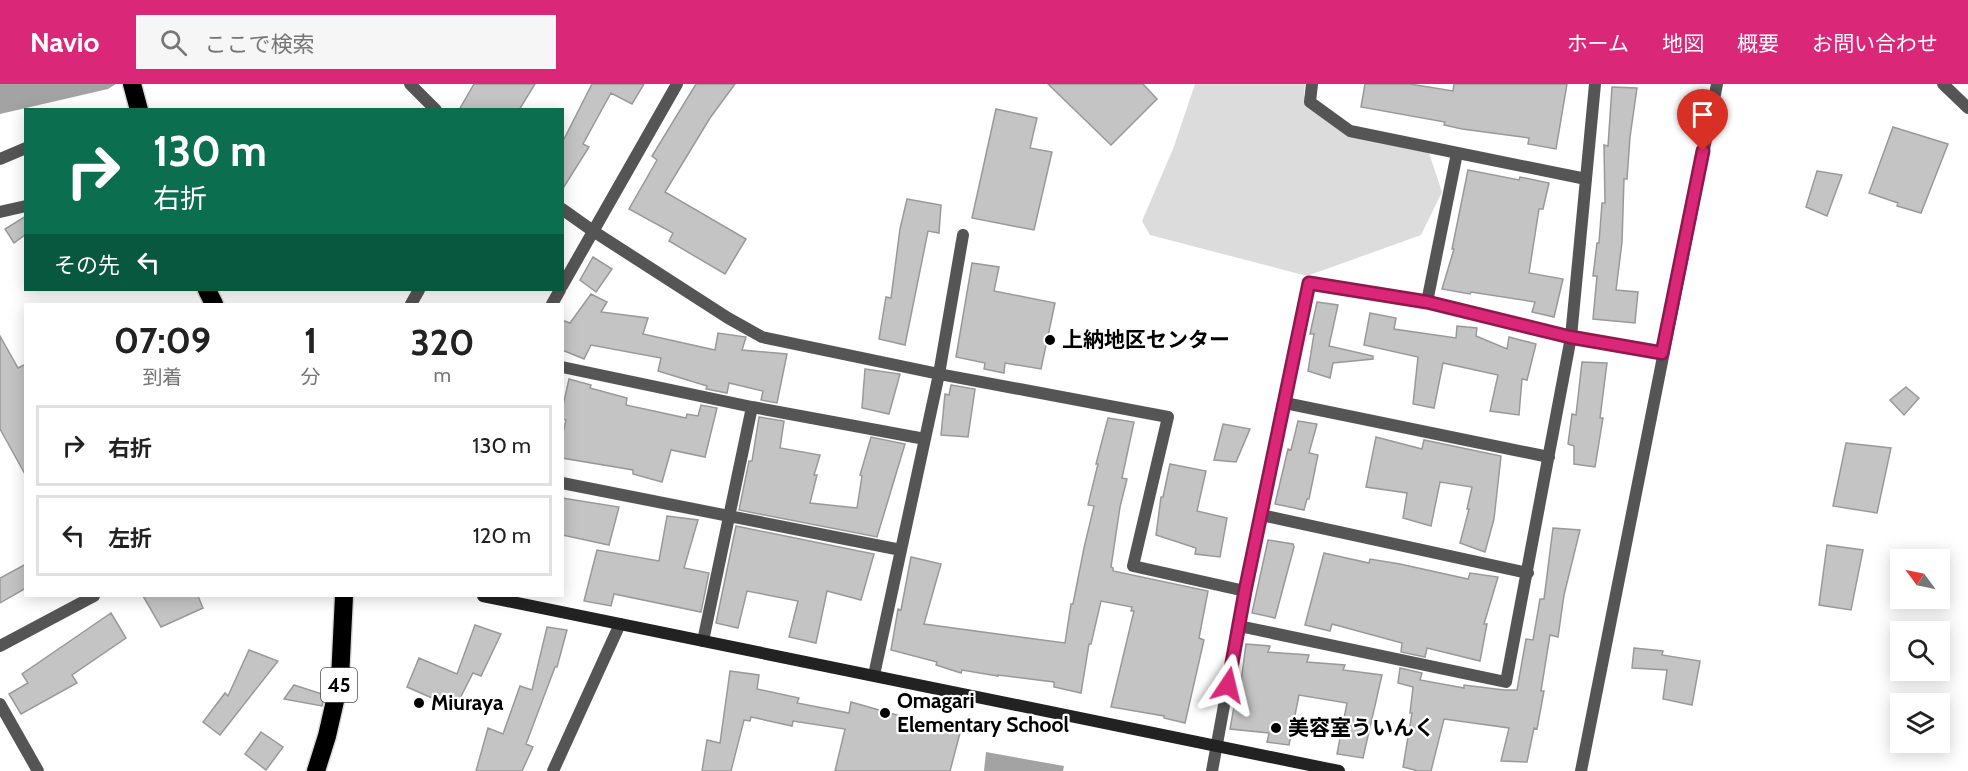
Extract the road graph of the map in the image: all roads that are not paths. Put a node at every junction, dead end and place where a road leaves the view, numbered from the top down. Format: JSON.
{"nodes":[{"id":1,"x":410,"y":84,"type":"edge"},
{"id":2,"x":677,"y":84,"type":"edge"},
{"id":3,"x":1312,"y":84,"type":"edge"},
{"id":4,"x":1595,"y":84,"type":"edge"},
{"id":5,"x":1717,"y":84,"type":"edge"},
{"id":6,"x":1943,"y":84,"type":"edge"},
{"id":7,"x":434,"y":108,"type":"edge"},
{"id":8,"x":1968,"y":108,"type":"edge"},
{"id":9,"x":24,"y":149,"type":"edge"},
{"id":10,"x":1456,"y":153,"type":"junction"},
{"id":11,"x":0,"y":159,"type":"edge"},
{"id":12,"x":1586,"y":179,"type":"junction"},
{"id":13,"x":24,"y":206,"type":"edge"},
{"id":14,"x":564,"y":210,"type":"edge"},
{"id":15,"x":0,"y":212,"type":"edge"},
{"id":16,"x":593,"y":231,"type":"junction"},
{"id":17,"x":963,"y":235,"type":"dead end"},
{"id":18,"x":564,"y":284,"type":"edge"},
{"id":19,"x":1427,"y":302,"type":"junction"},
{"id":20,"x":1570,"y":337,"type":"junction"},
{"id":21,"x":1662,"y":353,"type":"junction"},
{"id":22,"x":564,"y":367,"type":"edge"},
{"id":23,"x":939,"y":374,"type":"junction"},
{"id":24,"x":1285,"y":403,"type":"junction"},
{"id":25,"x":752,"y":407,"type":"junction"},
{"id":26,"x":926,"y":439,"type":"junction"},
{"id":27,"x":1549,"y":457,"type":"junction"},
{"id":28,"x":564,"y":483,"type":"edge"},
{"id":29,"x":729,"y":515,"type":"junction"},
{"id":30,"x":1261,"y":515,"type":"junction"},
{"id":31,"x":901,"y":550,"type":"junction"},
{"id":32,"x":1528,"y":573,"type":"junction"},
{"id":33,"x":1245,"y":591,"type":"junction"},
{"id":34,"x":92,"y":597,"type":"edge"},
{"id":35,"x":344,"y":597,"type":"edge"},
{"id":36,"x":488,"y":597,"type":"edge"},
{"id":37,"x":620,"y":624,"type":"junction"},
{"id":38,"x":1239,"y":626,"type":"junction"},
{"id":39,"x":703,"y":641,"type":"junction"},
{"id":40,"x":0,"y":646,"type":"edge"},
{"id":41,"x":874,"y":675,"type":"junction"},
{"id":42,"x":0,"y":704,"type":"edge"},
{"id":43,"x":1217,"y":747,"type":"junction"},
{"id":44,"x":38,"y":771,"type":"edge"},
{"id":45,"x":316,"y":771,"type":"edge"},
{"id":46,"x":553,"y":771,"type":"edge"},
{"id":47,"x":1212,"y":771,"type":"edge"},
{"id":48,"x":1339,"y":771,"type":"edge"},
{"id":49,"x":1581,"y":771,"type":"edge"}],
"edges":[{"from":1,"to":7,"type":"street"},
{"from":2,"to":16,"type":"street"},
{"from":3,"to":10,"type":"street"},
{"from":4,"to":12,"type":"street"},
{"from":5,"to":21,"type":"street"},
{"from":6,"to":8,"type":"street"},
{"from":9,"to":11,"type":"street"},
{"from":10,"to":12,"type":"street"},
{"from":10,"to":19,"type":"street"},
{"from":12,"to":20,"type":"street"},
{"from":13,"to":15,"type":"street"},
{"from":14,"to":16,"type":"street"},
{"from":16,"to":18,"type":"street"},
{"from":16,"to":23,"type":"street"},
{"from":17,"to":23,"type":"street"},
{"from":19,"to":20,"type":"street"},
{"from":19,"to":24,"type":"street"},
{"from":20,"to":21,"type":"street"},
{"from":20,"to":27,"type":"street"},
{"from":21,"to":49,"type":"street"},
{"from":22,"to":25,"type":"street"},
{"from":23,"to":26,"type":"street"},
{"from":23,"to":33,"type":"street"},
{"from":24,"to":27,"type":"street"},
{"from":24,"to":30,"type":"street"},
{"from":25,"to":26,"type":"street"},
{"from":25,"to":29,"type":"street"},
{"from":26,"to":31,"type":"street"},
{"from":27,"to":32,"type":"street"},
{"from":28,"to":29,"type":"street"},
{"from":29,"to":31,"type":"street"},
{"from":29,"to":39,"type":"street"},
{"from":30,"to":32,"type":"street"},
{"from":30,"to":33,"type":"street"},
{"from":31,"to":41,"type":"street"},
{"from":32,"to":38,"type":"street"},
{"from":33,"to":38,"type":"street"},
{"from":34,"to":40,"type":"street"},
{"from":35,"to":45,"type":"highway","number":"45"},
{"from":36,"to":37,"type":"street"},
{"from":37,"to":39,"type":"street"},
{"from":37,"to":46,"type":"street"},
{"from":38,"to":43,"type":"street"},
{"from":39,"to":41,"type":"street"},
{"from":41,"to":43,"type":"street"},
{"from":42,"to":44,"type":"street"},
{"from":43,"to":47,"type":"street"},
{"from":43,"to":48,"type":"street"}]}
